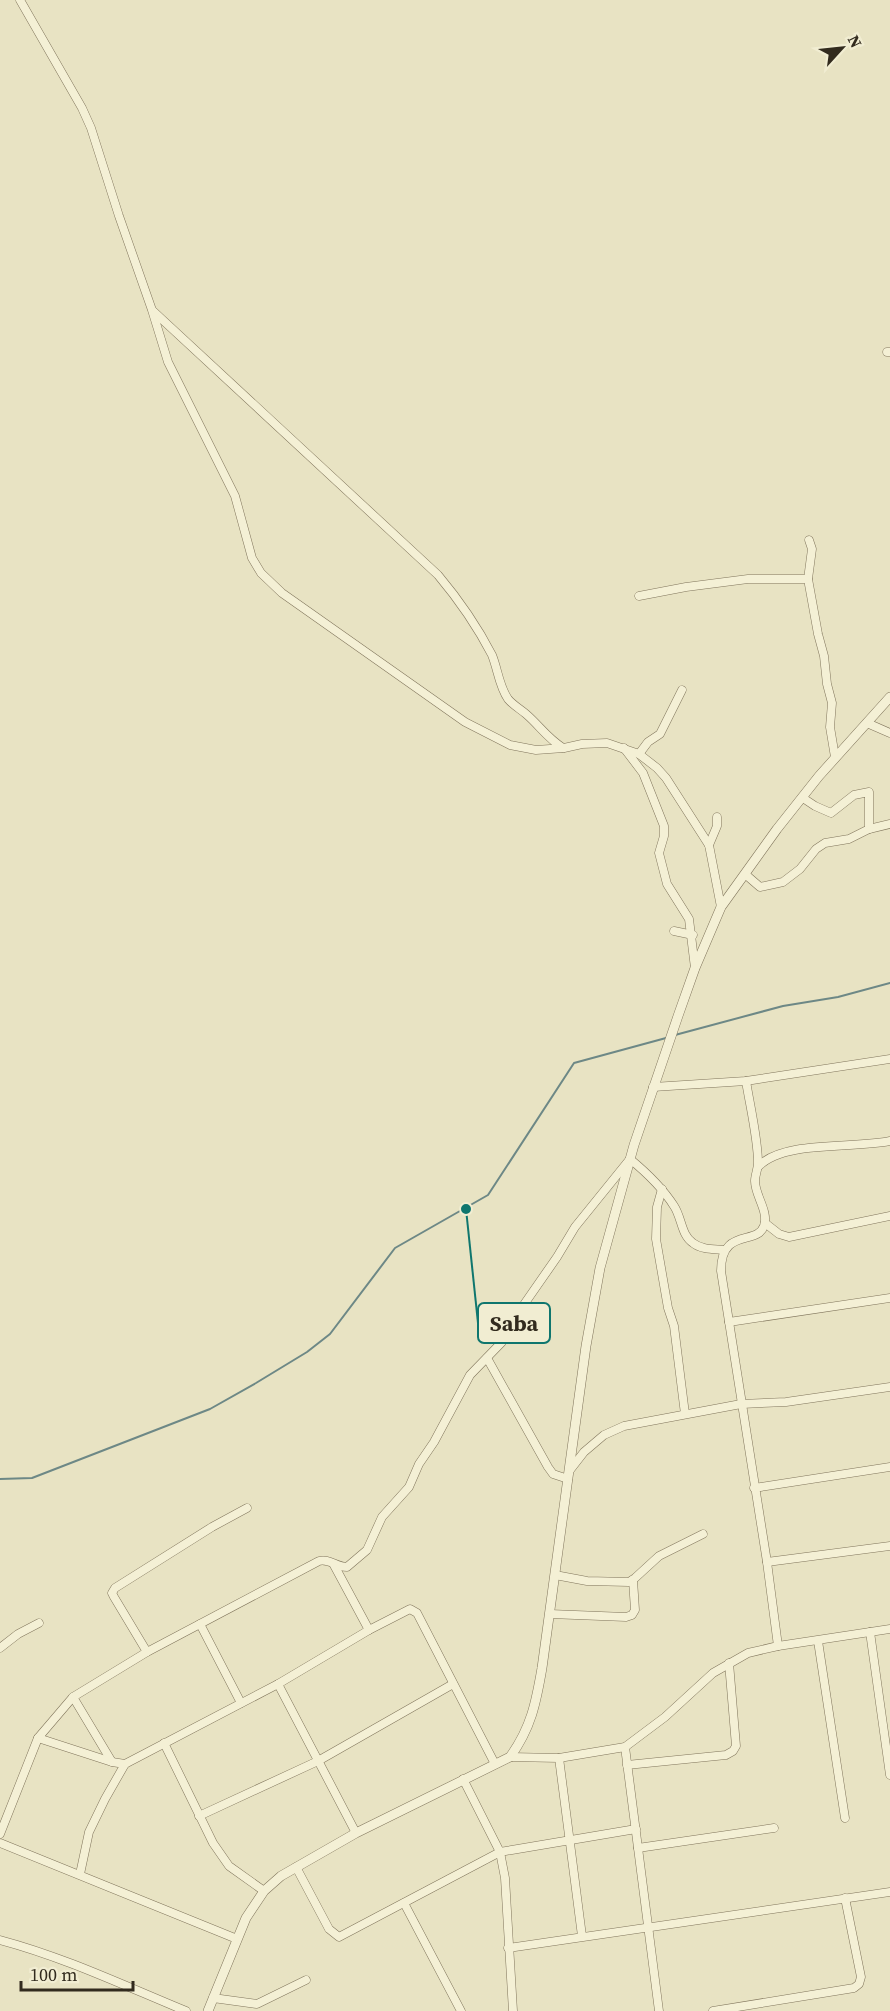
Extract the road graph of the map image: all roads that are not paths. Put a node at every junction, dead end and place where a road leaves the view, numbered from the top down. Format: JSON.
{"nodes":[{"id":1,"x":20,"y":0,"type":"edge"},
{"id":2,"x":152,"y":310,"type":"junction"},
{"id":3,"x":809,"y":540,"type":"dead end"},
{"id":4,"x":808,"y":579,"type":"junction"},
{"id":5,"x":639,"y":596,"type":"dead end"},
{"id":6,"x":682,"y":690,"type":"dead end"},
{"id":7,"x":890,"y":697,"type":"edge"},
{"id":8,"x":867,"y":723,"type":"junction"},
{"id":9,"x":890,"y":733,"type":"edge"},
{"id":10,"x":623,"y":747,"type":"junction"},
{"id":11,"x":564,"y":748,"type":"junction"},
{"id":12,"x":639,"y":754,"type":"junction"},
{"id":13,"x":835,"y":757,"type":"junction"},
{"id":14,"x":802,"y":798,"type":"junction"},
{"id":15,"x":717,"y":817,"type":"dead end"},
{"id":16,"x":890,"y":824,"type":"edge"},
{"id":17,"x":868,"y":829,"type":"junction"},
{"id":18,"x":709,"y":845,"type":"junction"},
{"id":19,"x":745,"y":874,"type":"junction"},
{"id":20,"x":721,"y":907,"type":"junction"},
{"id":21,"x":674,"y":931,"type":"dead end"},
{"id":22,"x":693,"y":935,"type":"junction"},
{"id":23,"x":695,"y":968,"type":"junction"},
{"id":24,"x":890,"y":1059,"type":"edge"},
{"id":25,"x":746,"y":1081,"type":"junction"},
{"id":26,"x":652,"y":1087,"type":"junction"},
{"id":27,"x":890,"y":1141,"type":"edge"},
{"id":28,"x":630,"y":1159,"type":"junction"},
{"id":29,"x":759,"y":1166,"type":"junction"},
{"id":30,"x":662,"y":1189,"type":"junction"},
{"id":31,"x":890,"y":1216,"type":"edge"},
{"id":32,"x":765,"y":1223,"type":"junction"},
{"id":33,"x":724,"y":1250,"type":"junction"},
{"id":34,"x":890,"y":1298,"type":"edge"},
{"id":35,"x":729,"y":1322,"type":"junction"},
{"id":36,"x":487,"y":1358,"type":"junction"},
{"id":37,"x":890,"y":1387,"type":"edge"},
{"id":38,"x":741,"y":1404,"type":"junction"},
{"id":39,"x":685,"y":1414,"type":"junction"},
{"id":40,"x":890,"y":1467,"type":"edge"},
{"id":41,"x":569,"y":1475,"type":"junction"},
{"id":42,"x":754,"y":1488,"type":"junction"},
{"id":43,"x":247,"y":1508,"type":"dead end"},
{"id":44,"x":703,"y":1534,"type":"dead end"},
{"id":45,"x":890,"y":1546,"type":"edge"},
{"id":46,"x":767,"y":1562,"type":"junction"},
{"id":47,"x":334,"y":1564,"type":"junction"},
{"id":48,"x":555,"y":1575,"type":"junction"},
{"id":49,"x":633,"y":1580,"type":"junction"},
{"id":50,"x":550,"y":1614,"type":"junction"},
{"id":51,"x":39,"y":1623,"type":"dead end"},
{"id":52,"x":200,"y":1624,"type":"junction"},
{"id":53,"x":890,"y":1629,"type":"edge"},
{"id":54,"x":369,"y":1630,"type":"junction"},
{"id":55,"x":870,"y":1632,"type":"junction"},
{"id":56,"x":818,"y":1641,"type":"junction"},
{"id":57,"x":778,"y":1646,"type":"junction"},
{"id":58,"x":0,"y":1648,"type":"edge"},
{"id":59,"x":147,"y":1653,"type":"junction"},
{"id":60,"x":729,"y":1663,"type":"junction"},
{"id":61,"x":278,"y":1684,"type":"junction"},
{"id":62,"x":453,"y":1684,"type":"junction"},
{"id":63,"x":73,"y":1697,"type":"junction"},
{"id":64,"x":241,"y":1702,"type":"junction"},
{"id":65,"x":38,"y":1738,"type":"junction"},
{"id":66,"x":164,"y":1743,"type":"junction"},
{"id":67,"x":625,"y":1747,"type":"junction"},
{"id":68,"x":510,"y":1757,"type":"junction"},
{"id":69,"x":559,"y":1758,"type":"junction"},
{"id":70,"x":318,"y":1761,"type":"junction"},
{"id":71,"x":112,"y":1762,"type":"junction"},
{"id":72,"x":125,"y":1764,"type":"junction"},
{"id":73,"x":495,"y":1764,"type":"junction"},
{"id":74,"x":627,"y":1765,"type":"junction"},
{"id":75,"x":890,"y":1775,"type":"edge"},
{"id":76,"x":463,"y":1779,"type":"junction"},
{"id":77,"x":199,"y":1816,"type":"junction"},
{"id":78,"x":845,"y":1818,"type":"dead end"},
{"id":79,"x":774,"y":1828,"type":"dead end"},
{"id":80,"x":636,"y":1829,"type":"junction"},
{"id":81,"x":356,"y":1833,"type":"junction"},
{"id":82,"x":0,"y":1834,"type":"edge"},
{"id":83,"x":571,"y":1839,"type":"junction"},
{"id":84,"x":0,"y":1843,"type":"edge"},
{"id":85,"x":638,"y":1848,"type":"junction"},
{"id":86,"x":500,"y":1852,"type":"junction"},
{"id":87,"x":296,"y":1867,"type":"junction"},
{"id":88,"x":80,"y":1874,"type":"junction"},
{"id":89,"x":264,"y":1891,"type":"junction"},
{"id":90,"x":890,"y":1892,"type":"edge"},
{"id":91,"x":845,"y":1898,"type":"junction"},
{"id":92,"x":404,"y":1903,"type":"junction"},
{"id":93,"x":648,"y":1927,"type":"junction"},
{"id":94,"x":582,"y":1936,"type":"junction"},
{"id":95,"x":0,"y":1940,"type":"edge"},
{"id":96,"x":237,"y":1940,"type":"junction"},
{"id":97,"x":508,"y":1948,"type":"junction"},
{"id":98,"x":306,"y":1980,"type":"dead end"},
{"id":99,"x":213,"y":1998,"type":"junction"},
{"id":100,"x":186,"y":2011,"type":"edge"},
{"id":101,"x":208,"y":2011,"type":"edge"},
{"id":102,"x":461,"y":2011,"type":"edge"},
{"id":103,"x":513,"y":2011,"type":"edge"},
{"id":104,"x":659,"y":2011,"type":"edge"},
{"id":105,"x":713,"y":2011,"type":"edge"}],
"edges":[{"from":1,"to":2,"type":"street"},
{"from":2,"to":11,"type":"street"},
{"from":2,"to":11,"type":"street"},
{"from":3,"to":4,"type":"street"},
{"from":4,"to":5,"type":"street"},
{"from":4,"to":13,"type":"street"},
{"from":6,"to":12,"type":"street"},
{"from":7,"to":8,"type":"street"},
{"from":8,"to":9,"type":"street"},
{"from":8,"to":13,"type":"street"},
{"from":10,"to":11,"type":"street"},
{"from":10,"to":12,"type":"street"},
{"from":10,"to":22,"type":"street"},
{"from":12,"to":18,"type":"street"},
{"from":13,"to":14,"type":"street"},
{"from":14,"to":17,"type":"street"},
{"from":14,"to":19,"type":"street"},
{"from":15,"to":18,"type":"street"},
{"from":16,"to":17,"type":"street"},
{"from":17,"to":19,"type":"street"},
{"from":18,"to":20,"type":"street"},
{"from":19,"to":20,"type":"street"},
{"from":20,"to":23,"type":"street"},
{"from":21,"to":22,"type":"street"},
{"from":22,"to":23,"type":"street"},
{"from":23,"to":26,"type":"street"},
{"from":24,"to":25,"type":"street"},
{"from":25,"to":26,"type":"street"},
{"from":25,"to":29,"type":"street"},
{"from":26,"to":28,"type":"street"},
{"from":27,"to":29,"type":"street"},
{"from":28,"to":30,"type":"street"},
{"from":28,"to":36,"type":"street"},
{"from":28,"to":41,"type":"street"},
{"from":29,"to":32,"type":"street"},
{"from":30,"to":33,"type":"street"},
{"from":30,"to":39,"type":"street"},
{"from":31,"to":32,"type":"street"},
{"from":32,"to":33,"type":"street"},
{"from":33,"to":35,"type":"street"},
{"from":34,"to":35,"type":"street"},
{"from":35,"to":38,"type":"street"},
{"from":36,"to":41,"type":"street"},
{"from":36,"to":47,"type":"street"},
{"from":37,"to":38,"type":"street"},
{"from":38,"to":39,"type":"street"},
{"from":38,"to":42,"type":"street"},
{"from":39,"to":41,"type":"street"},
{"from":40,"to":42,"type":"street"},
{"from":41,"to":48,"type":"street"},
{"from":42,"to":46,"type":"street"},
{"from":43,"to":59,"type":"street"},
{"from":44,"to":49,"type":"street"},
{"from":45,"to":46,"type":"street"},
{"from":46,"to":57,"type":"street"},
{"from":47,"to":52,"type":"street"},
{"from":47,"to":54,"type":"street"},
{"from":48,"to":49,"type":"street"},
{"from":48,"to":50,"type":"street"},
{"from":49,"to":50,"type":"street"},
{"from":50,"to":68,"type":"street"},
{"from":51,"to":58,"type":"street"},
{"from":52,"to":59,"type":"street"},
{"from":52,"to":64,"type":"street"},
{"from":53,"to":55,"type":"street"},
{"from":54,"to":61,"type":"street"},
{"from":54,"to":62,"type":"street"},
{"from":55,"to":56,"type":"street"},
{"from":55,"to":75,"type":"street"},
{"from":56,"to":57,"type":"street"},
{"from":56,"to":78,"type":"street"},
{"from":57,"to":60,"type":"street"},
{"from":59,"to":63,"type":"street"},
{"from":60,"to":67,"type":"street"},
{"from":60,"to":74,"type":"street"},
{"from":61,"to":64,"type":"street"},
{"from":61,"to":70,"type":"street"},
{"from":62,"to":70,"type":"street"},
{"from":62,"to":73,"type":"street"},
{"from":63,"to":65,"type":"street"},
{"from":63,"to":71,"type":"street"},
{"from":64,"to":66,"type":"street"},
{"from":65,"to":71,"type":"street"},
{"from":65,"to":82,"type":"street"},
{"from":66,"to":72,"type":"street"},
{"from":66,"to":77,"type":"street"},
{"from":67,"to":69,"type":"street"},
{"from":67,"to":74,"type":"street"},
{"from":68,"to":69,"type":"street"},
{"from":68,"to":73,"type":"street"},
{"from":69,"to":83,"type":"street"},
{"from":70,"to":77,"type":"street"},
{"from":70,"to":81,"type":"street"},
{"from":71,"to":72,"type":"street"},
{"from":72,"to":88,"type":"street"},
{"from":73,"to":76,"type":"street"},
{"from":74,"to":80,"type":"street"},
{"from":76,"to":81,"type":"street"},
{"from":76,"to":86,"type":"street"},
{"from":77,"to":89,"type":"street"},
{"from":79,"to":85,"type":"street"},
{"from":80,"to":83,"type":"street"},
{"from":80,"to":85,"type":"street"},
{"from":81,"to":87,"type":"street"},
{"from":83,"to":86,"type":"street"},
{"from":83,"to":94,"type":"street"},
{"from":84,"to":88,"type":"street"},
{"from":85,"to":93,"type":"street"},
{"from":86,"to":92,"type":"street"},
{"from":86,"to":97,"type":"street"},
{"from":87,"to":89,"type":"street"},
{"from":87,"to":92,"type":"street"},
{"from":88,"to":96,"type":"street"},
{"from":89,"to":96,"type":"street"},
{"from":90,"to":91,"type":"street"},
{"from":91,"to":93,"type":"street"},
{"from":91,"to":105,"type":"street"},
{"from":92,"to":102,"type":"street"},
{"from":93,"to":94,"type":"street"},
{"from":93,"to":104,"type":"street"},
{"from":94,"to":97,"type":"street"},
{"from":95,"to":100,"type":"street"},
{"from":96,"to":99,"type":"street"},
{"from":97,"to":103,"type":"street"},
{"from":98,"to":99,"type":"street"},
{"from":99,"to":101,"type":"street"}]}
